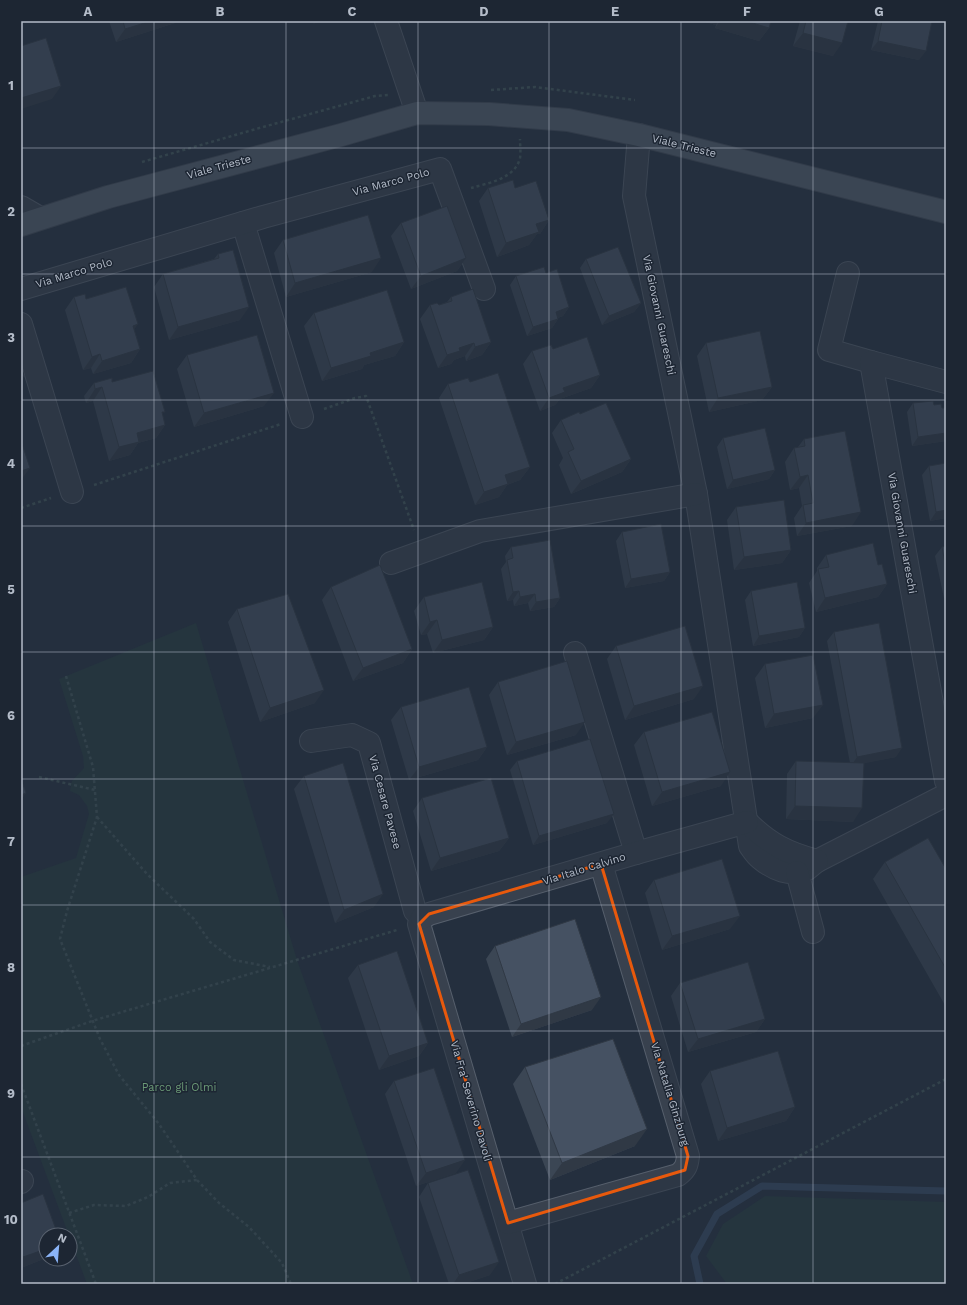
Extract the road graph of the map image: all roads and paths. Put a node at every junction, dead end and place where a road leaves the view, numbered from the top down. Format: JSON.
{"nodes":[{"id":1,"x":386,"y":21,"type":"edge"},
{"id":2,"x":417,"y":113,"type":"junction"},
{"id":3,"x":639,"y":135,"type":"junction"},
{"id":4,"x":520,"y":137,"type":"dead end"},
{"id":5,"x":449,"y":194,"type":"junction"},
{"id":6,"x":21,"y":207,"type":"edge"},
{"id":7,"x":946,"y":212,"type":"edge"},
{"id":8,"x":31,"y":222,"type":"edge"},
{"id":9,"x":243,"y":223,"type":"junction"},
{"id":10,"x":848,"y":273,"type":"dead end"},
{"id":11,"x":21,"y":289,"type":"edge"},
{"id":12,"x":484,"y":289,"type":"dead end"},
{"id":13,"x":21,"y":324,"type":"edge"},
{"id":14,"x":871,"y":362,"type":"junction"},
{"id":15,"x":946,"y":382,"type":"edge"},
{"id":16,"x":302,"y":416,"type":"junction"},
{"id":17,"x":72,"y":492,"type":"junction"},
{"id":18,"x":696,"y":494,"type":"junction"},
{"id":19,"x":21,"y":508,"type":"edge"},
{"id":20,"x":422,"y":552,"type":"junction"},
{"id":21,"x":391,"y":563,"type":"dead end"},
{"id":22,"x":575,"y":653,"type":"dead end"},
{"id":23,"x":66,"y":676,"type":"dead end"},
{"id":24,"x":310,"y":741,"type":"dead end"},
{"id":25,"x":39,"y":777,"type":"dead end"},
{"id":26,"x":946,"y":781,"type":"edge"},
{"id":27,"x":95,"y":790,"type":"junction"},
{"id":28,"x":946,"y":795,"type":"edge"},
{"id":29,"x":97,"y":817,"type":"junction"},
{"id":30,"x":746,"y":822,"type":"junction"},
{"id":31,"x":636,"y":853,"type":"junction"},
{"id":32,"x":817,"y":861,"type":"junction"},
{"id":33,"x":601,"y":864,"type":"junction"},
{"id":34,"x":797,"y":872,"type":"junction"},
{"id":35,"x":420,"y":921,"type":"junction"},
{"id":36,"x":813,"y":932,"type":"dead end"},
{"id":37,"x":270,"y":967,"type":"junction"},
{"id":38,"x":92,"y":1021,"type":"junction"},
{"id":39,"x":21,"y":1046,"type":"edge"},
{"id":40,"x":946,"y":1079,"type":"edge"},
{"id":41,"x":21,"y":1084,"type":"edge"},
{"id":42,"x":197,"y":1180,"type":"junction"},
{"id":43,"x":69,"y":1212,"type":"junction"},
{"id":44,"x":508,"y":1223,"type":"junction"},
{"id":45,"x":96,"y":1284,"type":"edge"},
{"id":46,"x":291,"y":1284,"type":"edge"},
{"id":47,"x":524,"y":1284,"type":"edge"},
{"id":48,"x":556,"y":1284,"type":"edge"}],
"edges":[{"from":1,"to":2,"type":"street"},
{"from":2,"to":3,"type":"main road","name":"Viale Trieste"},
{"from":2,"to":8,"type":"main road","name":"Viale Trieste"},
{"from":3,"to":7,"type":"main road","name":"Viale Trieste"},
{"from":3,"to":18,"type":"street","name":"Via Giovanni Guareschi"},
{"from":4,"to":5,"type":"path"},
{"from":5,"to":9,"type":"street","name":"Via Marco Polo"},
{"from":5,"to":12,"type":"street","name":"Via Marco Polo"},
{"from":6,"to":8,"type":"street"},
{"from":9,"to":11,"type":"street","name":"Via Marco Polo"},
{"from":9,"to":16,"type":"street"},
{"from":10,"to":14,"type":"street"},
{"from":13,"to":17,"type":"street"},
{"from":14,"to":15,"type":"street"},
{"from":14,"to":26,"type":"street","name":"Via Giovanni Guareschi"},
{"from":16,"to":17,"type":"path"},
{"from":16,"to":20,"type":"path"},
{"from":17,"to":19,"type":"path"},
{"from":18,"to":20,"type":"street"},
{"from":18,"to":30,"type":"street","name":"Via Giovanni Guareschi"},
{"from":20,"to":21,"type":"street"},
{"from":22,"to":31,"type":"street"},
{"from":23,"to":27,"type":"path"},
{"from":24,"to":35,"type":"street","name":"Via Cesare Pavese"},
{"from":25,"to":27,"type":"path"},
{"from":27,"to":29,"type":"path"},
{"from":28,"to":32,"type":"street"},
{"from":29,"to":37,"type":"path"},
{"from":29,"to":38,"type":"path"},
{"from":30,"to":31,"type":"street","name":"Via Italo Calvino"},
{"from":30,"to":32,"type":"street"},
{"from":30,"to":34,"type":"street","name":"Via Giovanni Guareschi"},
{"from":31,"to":33,"type":"street","name":"Via Italo Calvino"},
{"from":32,"to":34,"type":"street"},
{"from":33,"to":35,"type":"street","name":"Via Italo Calvino"},
{"from":33,"to":44,"type":"street","name":"Via Natalia Ginzburg"},
{"from":34,"to":36,"type":"street"},
{"from":35,"to":37,"type":"path"},
{"from":35,"to":44,"type":"street","name":"Via Fra' Severino Davoli"},
{"from":37,"to":38,"type":"path"},
{"from":38,"to":39,"type":"path"},
{"from":38,"to":42,"type":"path"},
{"from":40,"to":48,"type":"path"},
{"from":41,"to":43,"type":"path"},
{"from":42,"to":43,"type":"path"},
{"from":42,"to":46,"type":"path"},
{"from":43,"to":45,"type":"path"},
{"from":44,"to":47,"type":"street","name":"Via Fra' Severino Davoli"}]}
